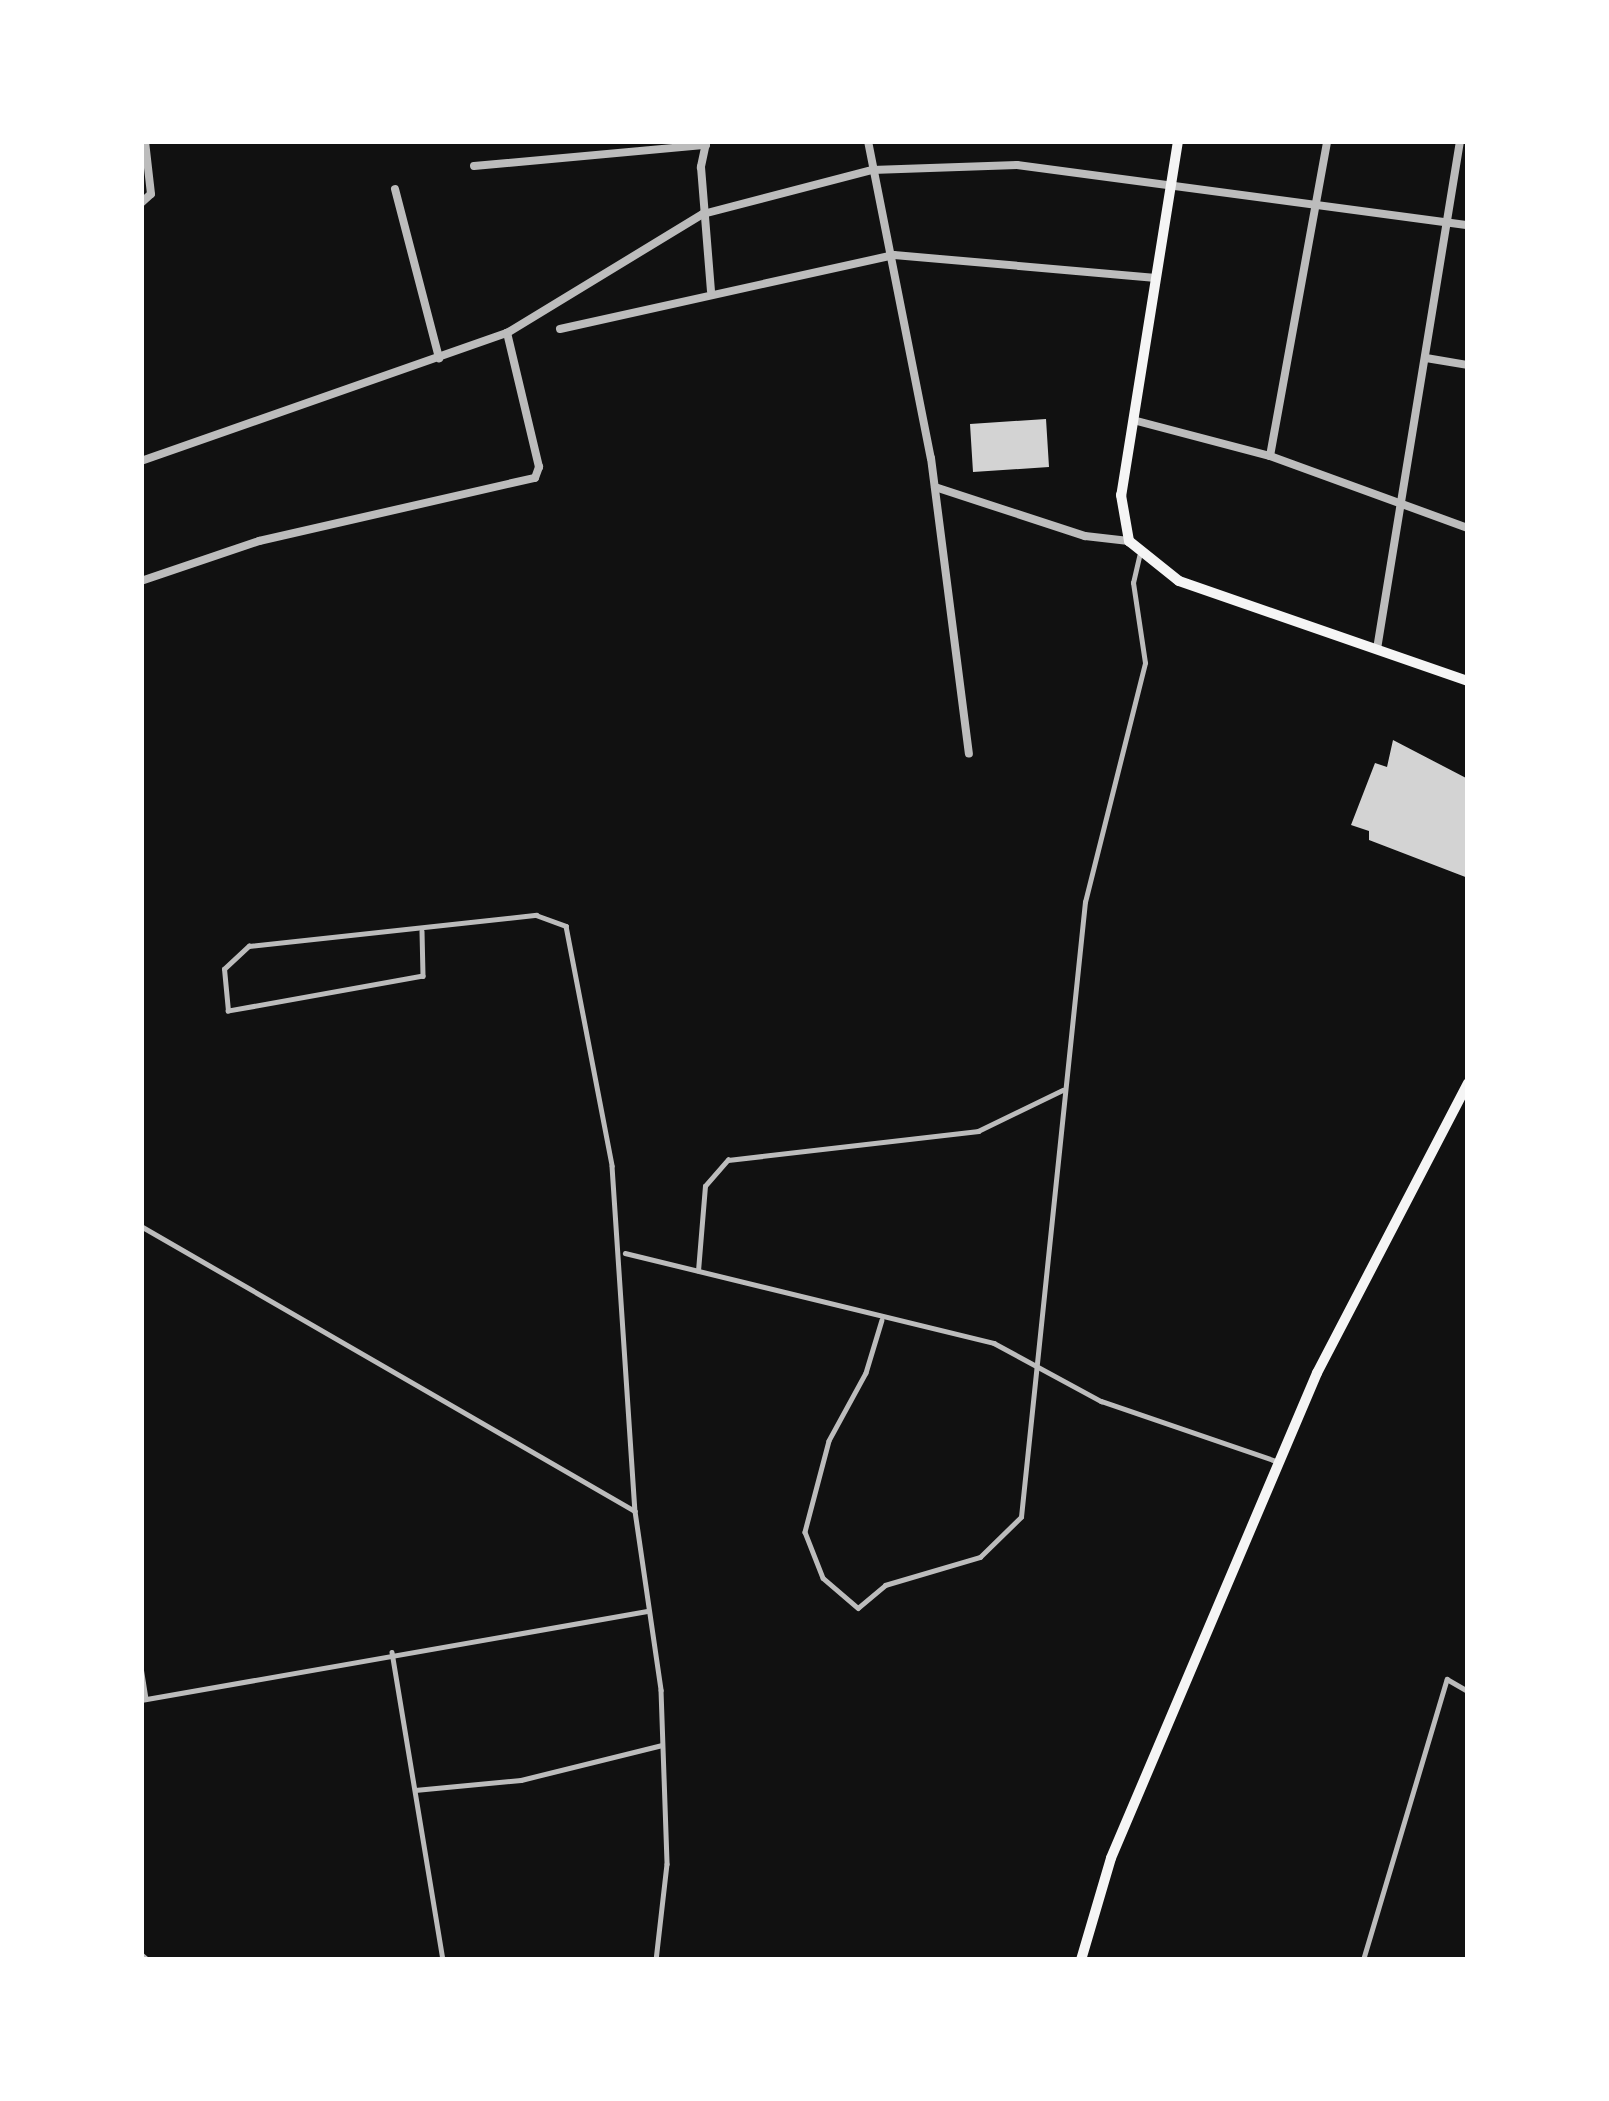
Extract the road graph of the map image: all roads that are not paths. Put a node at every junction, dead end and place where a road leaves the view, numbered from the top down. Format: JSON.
{"nodes":[{"id":1,"x":145,"y":141,"type":"edge"},
{"id":2,"x":868,"y":141,"type":"edge"},
{"id":3,"x":1178,"y":141,"type":"edge"},
{"id":4,"x":1327,"y":141,"type":"edge"},
{"id":5,"x":1460,"y":141,"type":"edge"},
{"id":6,"x":706,"y":143,"type":"edge"},
{"id":7,"x":474,"y":166,"type":"dead end"},
{"id":8,"x":872,"y":170,"type":"junction"},
{"id":9,"x":1170,"y":188,"type":"junction"},
{"id":10,"x":395,"y":189,"type":"dead end"},
{"id":11,"x":1318,"y":202,"type":"junction"},
{"id":12,"x":141,"y":203,"type":"edge"},
{"id":13,"x":704,"y":214,"type":"junction"},
{"id":14,"x":1448,"y":222,"type":"junction"},
{"id":15,"x":1468,"y":225,"type":"edge"},
{"id":16,"x":894,"y":255,"type":"junction"},
{"id":17,"x":1156,"y":278,"type":"junction"},
{"id":18,"x":711,"y":291,"type":"junction"},
{"id":19,"x":560,"y":329,"type":"dead end"},
{"id":20,"x":507,"y":333,"type":"junction"},
{"id":21,"x":439,"y":358,"type":"junction"},
{"id":22,"x":1426,"y":358,"type":"junction"},
{"id":23,"x":1468,"y":364,"type":"edge"},
{"id":24,"x":1132,"y":420,"type":"junction"},
{"id":25,"x":1270,"y":456,"type":"junction"},
{"id":26,"x":141,"y":461,"type":"edge"},
{"id":27,"x":935,"y":487,"type":"junction"},
{"id":28,"x":1401,"y":505,"type":"junction"},
{"id":29,"x":1468,"y":528,"type":"edge"},
{"id":30,"x":1129,"y":541,"type":"junction"},
{"id":31,"x":1139,"y":556,"type":"junction"},
{"id":32,"x":141,"y":580,"type":"edge"},
{"id":33,"x":1377,"y":650,"type":"junction"},
{"id":34,"x":1468,"y":680,"type":"edge"},
{"id":35,"x":969,"y":754,"type":"dead end"},
{"id":36,"x":422,"y":931,"type":"junction"},
{"id":37,"x":1468,"y":1083,"type":"edge"},
{"id":38,"x":1063,"y":1090,"type":"junction"},
{"id":39,"x":141,"y":1226,"type":"edge"},
{"id":40,"x":622,"y":1252,"type":"junction"},
{"id":41,"x":698,"y":1273,"type":"junction"},
{"id":42,"x":882,"y":1320,"type":"junction"},
{"id":43,"x":1038,"y":1363,"type":"junction"},
{"id":44,"x":1279,"y":1462,"type":"junction"},
{"id":45,"x":635,"y":1511,"type":"junction"},
{"id":46,"x":648,"y":1611,"type":"junction"},
{"id":47,"x":392,"y":1651,"type":"junction"},
{"id":48,"x":141,"y":1667,"type":"edge"},
{"id":49,"x":1468,"y":1691,"type":"edge"},
{"id":50,"x":144,"y":1700,"type":"edge"},
{"id":51,"x":662,"y":1745,"type":"junction"},
{"id":52,"x":415,"y":1790,"type":"junction"},
{"id":53,"x":141,"y":1954,"type":"edge"},
{"id":54,"x":148,"y":1960,"type":"edge"},
{"id":55,"x":443,"y":1960,"type":"edge"},
{"id":56,"x":656,"y":1960,"type":"edge"},
{"id":57,"x":1081,"y":1960,"type":"edge"},
{"id":58,"x":1364,"y":1960,"type":"edge"}],
"edges":[{"from":1,"to":12,"type":"street"},
{"from":2,"to":8,"type":"street"},
{"from":3,"to":9,"type":"main road"},
{"from":4,"to":11,"type":"street"},
{"from":5,"to":14,"type":"street"},
{"from":6,"to":7,"type":"street"},
{"from":6,"to":13,"type":"street"},
{"from":8,"to":9,"type":"street"},
{"from":8,"to":13,"type":"street"},
{"from":8,"to":16,"type":"street"},
{"from":9,"to":11,"type":"street"},
{"from":9,"to":17,"type":"main road"},
{"from":10,"to":21,"type":"street"},
{"from":11,"to":14,"type":"street"},
{"from":11,"to":25,"type":"street"},
{"from":13,"to":18,"type":"street"},
{"from":13,"to":20,"type":"street"},
{"from":14,"to":15,"type":"street"},
{"from":14,"to":22,"type":"street"},
{"from":16,"to":17,"type":"street"},
{"from":16,"to":18,"type":"street"},
{"from":16,"to":27,"type":"street"},
{"from":17,"to":24,"type":"main road"},
{"from":18,"to":19,"type":"street"},
{"from":20,"to":21,"type":"street"},
{"from":20,"to":32,"type":"street"},
{"from":21,"to":26,"type":"street"},
{"from":22,"to":23,"type":"street"},
{"from":22,"to":28,"type":"street"},
{"from":24,"to":25,"type":"street"},
{"from":24,"to":30,"type":"main road"},
{"from":25,"to":28,"type":"street"},
{"from":27,"to":30,"type":"street"},
{"from":27,"to":35,"type":"street"},
{"from":28,"to":29,"type":"street"},
{"from":28,"to":33,"type":"street"},
{"from":30,"to":31,"type":"main road"},
{"from":31,"to":33,"type":"main road"},
{"from":31,"to":38,"type":"lane"},
{"from":33,"to":34,"type":"main road"},
{"from":36,"to":36,"type":"lane"},
{"from":36,"to":40,"type":"lane"},
{"from":37,"to":44,"type":"main road"},
{"from":38,"to":41,"type":"lane"},
{"from":38,"to":43,"type":"lane"},
{"from":39,"to":45,"type":"lane"},
{"from":40,"to":41,"type":"lane"},
{"from":40,"to":45,"type":"lane"},
{"from":41,"to":42,"type":"lane"},
{"from":42,"to":43,"type":"lane"},
{"from":42,"to":43,"type":"lane"},
{"from":43,"to":44,"type":"lane"},
{"from":44,"to":57,"type":"main road"},
{"from":45,"to":46,"type":"lane"},
{"from":46,"to":47,"type":"lane"},
{"from":46,"to":51,"type":"lane"},
{"from":47,"to":50,"type":"lane"},
{"from":47,"to":52,"type":"lane"},
{"from":48,"to":50,"type":"lane"},
{"from":49,"to":58,"type":"lane"},
{"from":51,"to":52,"type":"lane"},
{"from":51,"to":56,"type":"lane"},
{"from":52,"to":55,"type":"lane"},
{"from":53,"to":54,"type":"lane"}]}
